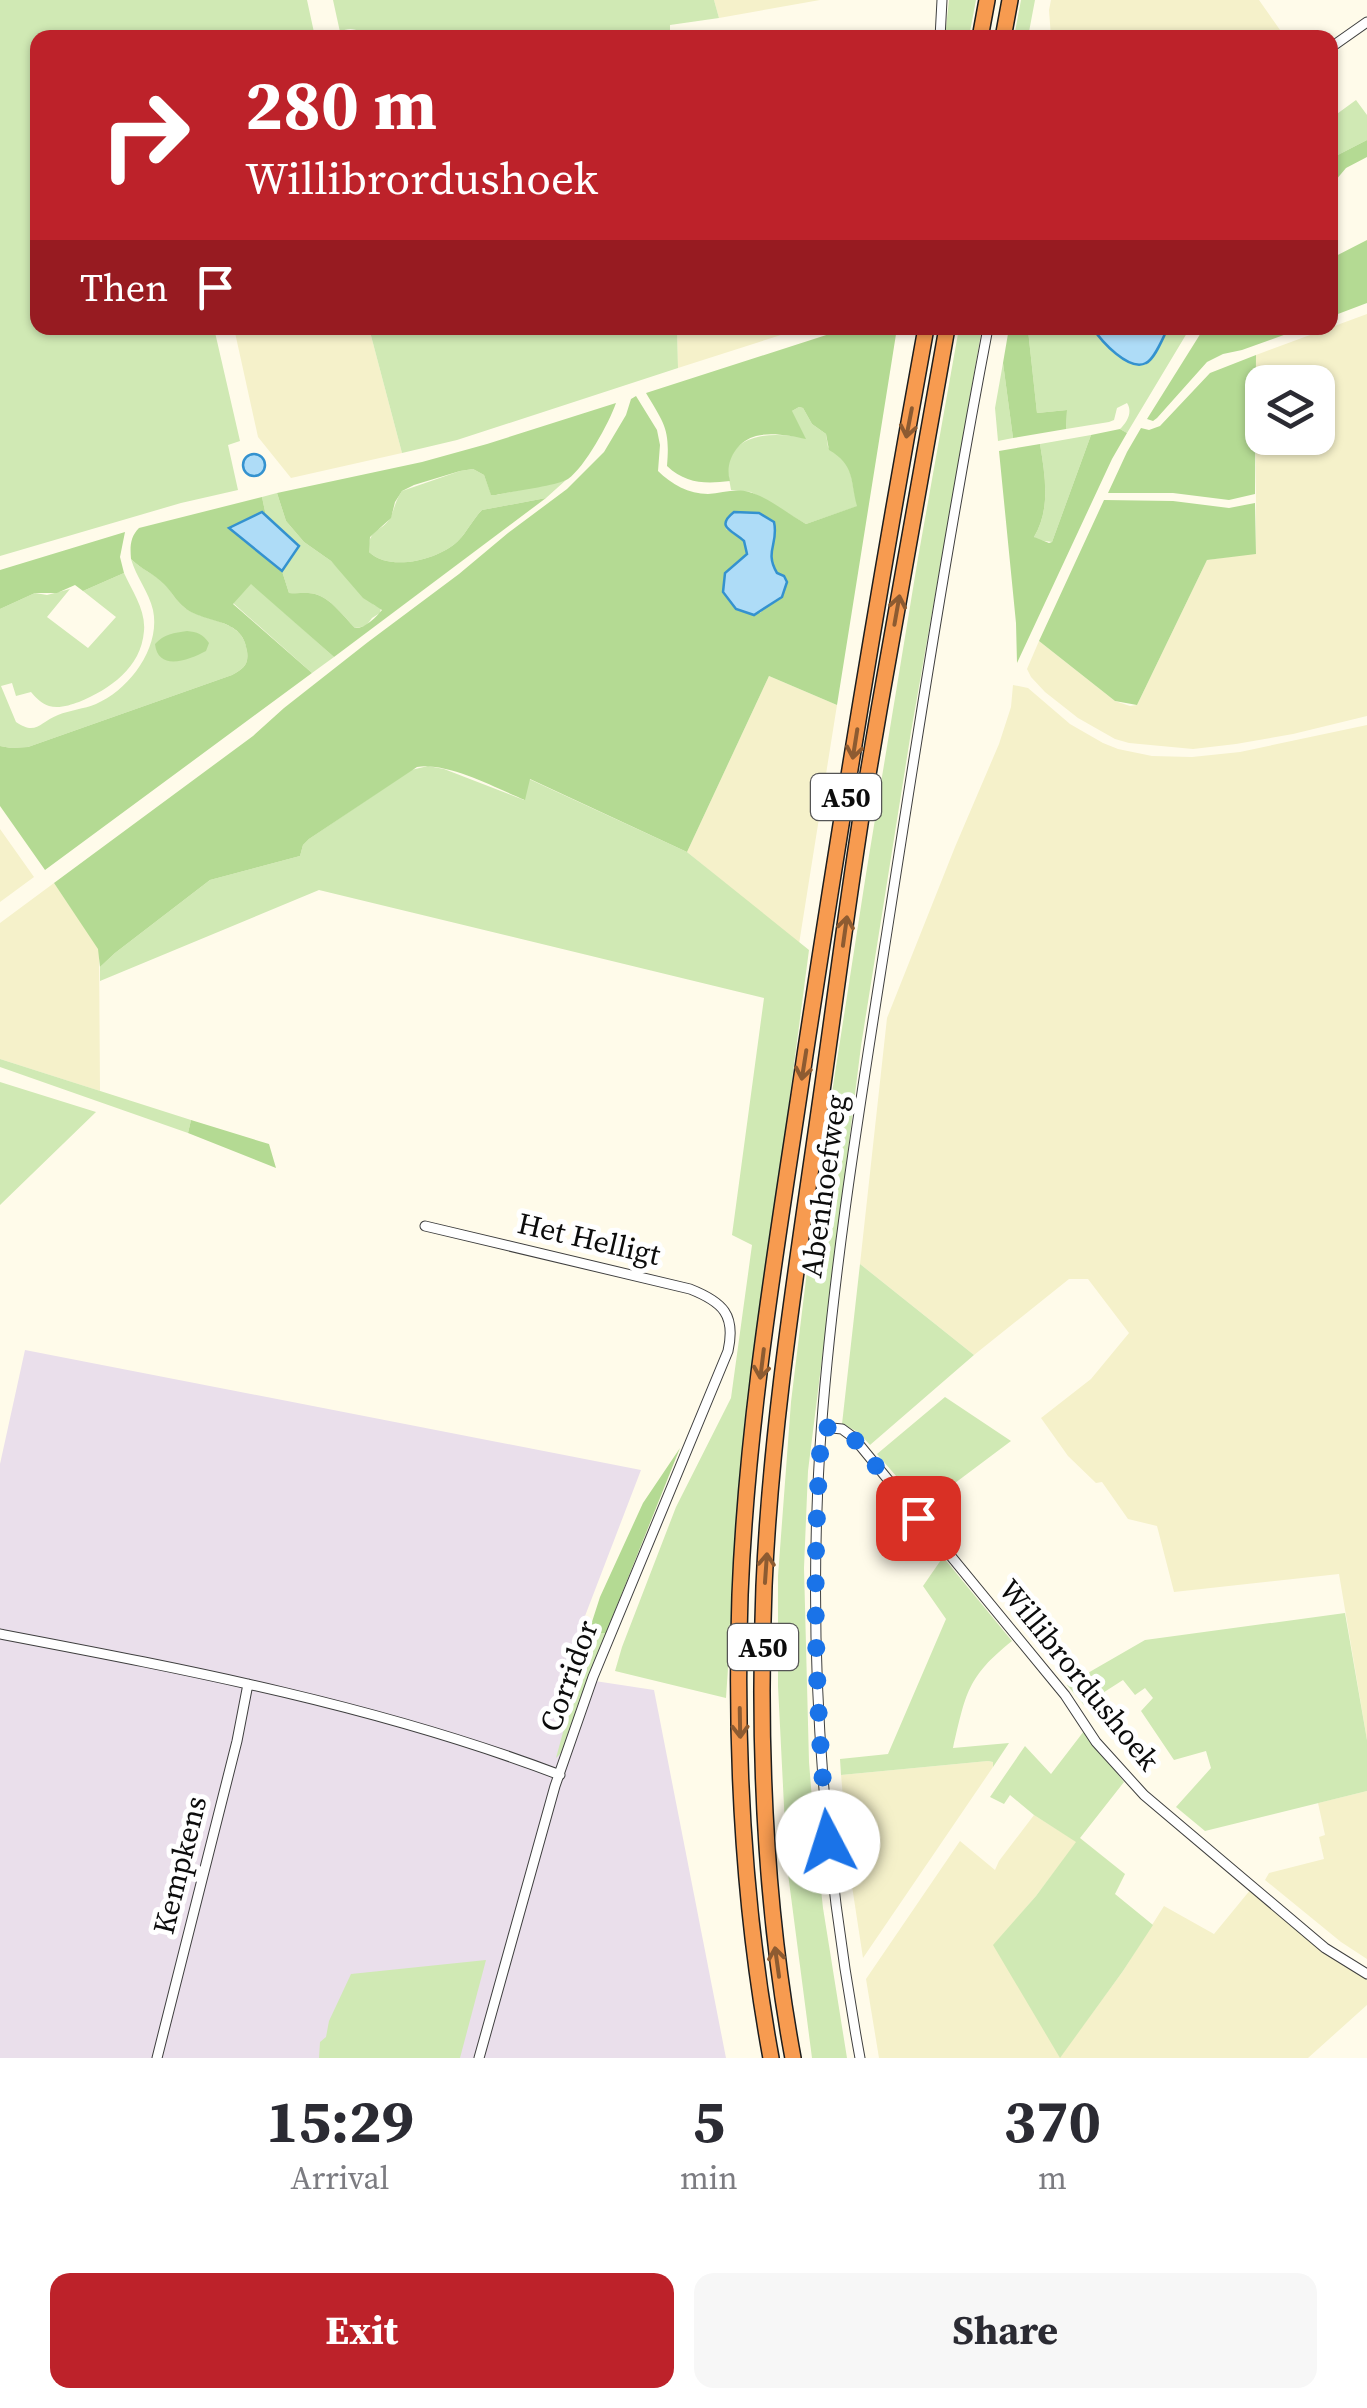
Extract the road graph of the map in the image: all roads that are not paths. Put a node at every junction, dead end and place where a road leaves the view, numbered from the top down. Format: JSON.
{"nodes":[{"id":1,"x":942,"y":0,"type":"edge"},
{"id":2,"x":987,"y":0,"type":"edge"},
{"id":3,"x":1010,"y":0,"type":"edge"},
{"id":4,"x":1367,"y":22,"type":"edge"},
{"id":5,"x":940,"y":30,"type":"edge"},
{"id":6,"x":981,"y":30,"type":"edge"},
{"id":7,"x":1004,"y":30,"type":"edge"},
{"id":8,"x":1338,"y":42,"type":"edge"},
{"id":9,"x":925,"y":335,"type":"edge"},
{"id":10,"x":946,"y":335,"type":"edge"},
{"id":11,"x":987,"y":335,"type":"edge"},
{"id":12,"x":425,"y":1226,"type":"dead end"},
{"id":13,"x":730,"y":1321,"type":"joint"},
{"id":14,"x":822,"y":1427,"type":"junction"},
{"id":15,"x":0,"y":1634,"type":"edge"},
{"id":16,"x":248,"y":1684,"type":"junction"},
{"id":17,"x":560,"y":1775,"type":"junction"},
{"id":18,"x":1367,"y":1974,"type":"edge"},
{"id":19,"x":158,"y":2058,"type":"edge"},
{"id":20,"x":479,"y":2058,"type":"edge"},
{"id":21,"x":771,"y":2058,"type":"edge"},
{"id":22,"x":793,"y":2058,"type":"edge"},
{"id":23,"x":860,"y":2058,"type":"edge"}],
"edges":[{"from":1,"to":5,"type":"street"},
{"from":2,"to":6,"type":"highway"},
{"from":3,"to":7,"type":"highway"},
{"from":4,"to":8,"type":"street"},
{"from":9,"to":21,"type":"highway","number":"A50","one_way":true},
{"from":22,"to":10,"type":"highway","number":"A50","one_way":true},
{"from":11,"to":14,"type":"street","name":"Abenhoefweg"},
{"from":12,"to":13,"type":"street","name":"Het Helligt"},
{"from":13,"to":17,"type":"street","name":"Corridor"},
{"from":14,"to":18,"type":"street","name":"Willibrordushoek"},
{"from":14,"to":23,"type":"street","name":"Abenhoefweg"},
{"from":15,"to":16,"type":"street"},
{"from":16,"to":17,"type":"street"},
{"from":16,"to":19,"type":"street","name":"Kempkens"},
{"from":17,"to":20,"type":"street","name":"Corridor"}]}
